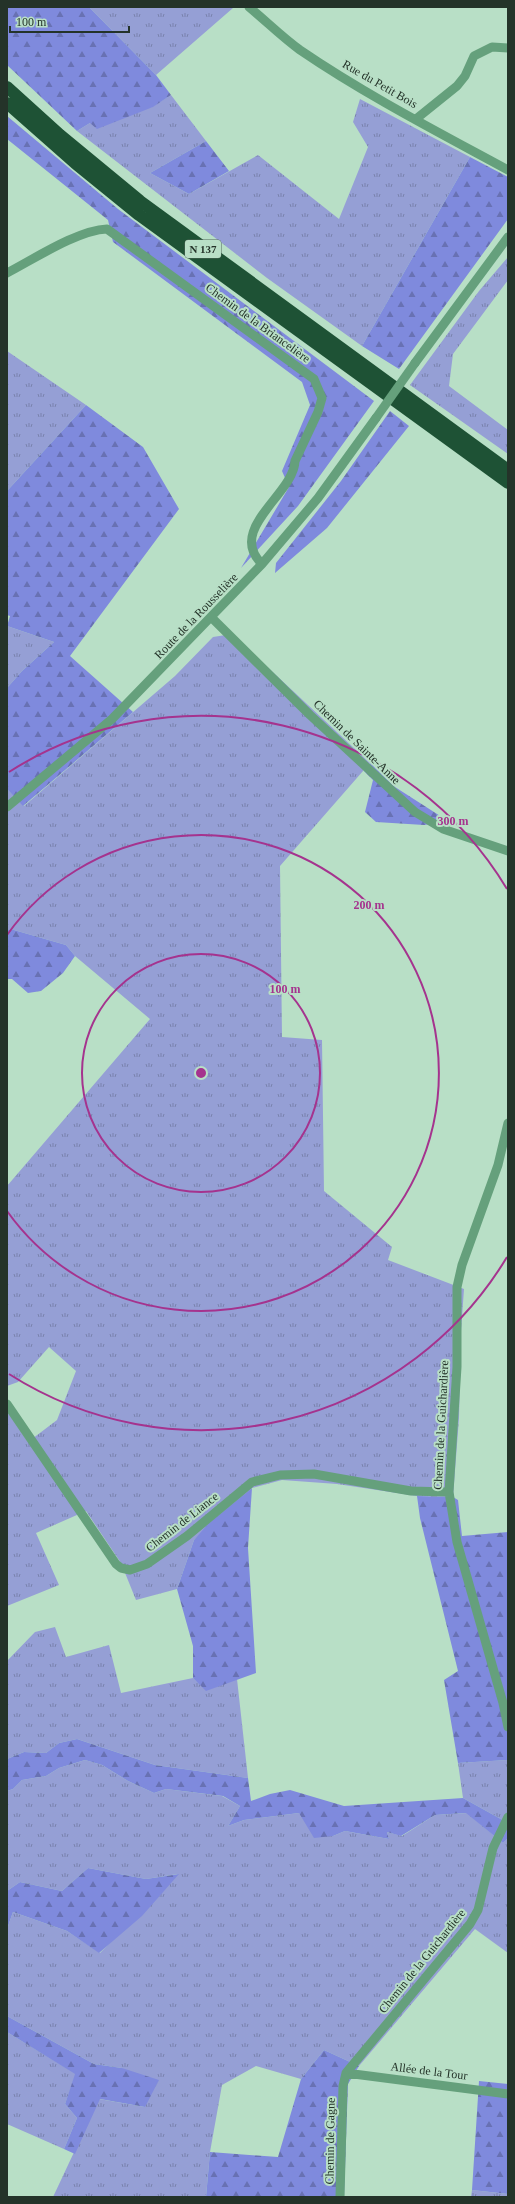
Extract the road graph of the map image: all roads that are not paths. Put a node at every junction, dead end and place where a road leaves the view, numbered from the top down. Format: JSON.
{"nodes":[{"id":1,"x":249,"y":7,"type":"edge"},
{"id":2,"x":508,"y":48,"type":"edge"},
{"id":3,"x":7,"y":87,"type":"edge"},
{"id":4,"x":7,"y":103,"type":"edge"},
{"id":5,"x":416,"y":119,"type":"junction"},
{"id":6,"x":508,"y":170,"type":"edge"},
{"id":7,"x":508,"y":237,"type":"edge"},
{"id":8,"x":7,"y":273,"type":"edge"},
{"id":9,"x":508,"y":470,"type":"edge"},
{"id":10,"x":508,"y":483,"type":"edge"},
{"id":11,"x":262,"y":564,"type":"junction"},
{"id":12,"x":211,"y":617,"type":"junction"},
{"id":13,"x":7,"y":807,"type":"edge"},
{"id":14,"x":508,"y":851,"type":"edge"},
{"id":15,"x":508,"y":1124,"type":"edge"},
{"id":16,"x":7,"y":1404,"type":"edge"},
{"id":17,"x":449,"y":1492,"type":"junction"},
{"id":18,"x":508,"y":1727,"type":"edge"},
{"id":19,"x":508,"y":1817,"type":"edge"},
{"id":20,"x":346,"y":2073,"type":"junction"},
{"id":21,"x":343,"y":2086,"type":"joint"},
{"id":22,"x":508,"y":2094,"type":"edge"},
{"id":23,"x":340,"y":2197,"type":"edge"}],
"edges":[{"from":1,"to":5,"type":"street","name":"Rue du Petit Bois"},
{"from":2,"to":5,"type":"street"},
{"from":3,"to":9,"type":"highway","number":"N 137"},
{"from":4,"to":10,"type":"highway","number":"N 137"},
{"from":5,"to":6,"type":"street","name":"Rue du Petit Bois"},
{"from":7,"to":11,"type":"street","name":"Route de la Rousselière","bridge":true},
{"from":8,"to":11,"type":"street","name":"Chemin de la Briancelière"},
{"from":11,"to":12,"type":"street","name":"Route de la Rousselière"},
{"from":12,"to":13,"type":"street","name":"Route de la Rousselière"},
{"from":12,"to":14,"type":"street","name":"Chemin de Sainte-Anne"},
{"from":15,"to":17,"type":"street","name":"Chemin de la Guichardière"},
{"from":16,"to":17,"type":"street","name":"Chemin de Liance"},
{"from":17,"to":18,"type":"street","name":"Chemin de la Guichardière"},
{"from":19,"to":20,"type":"street","name":"Chemin de la Guichardière"},
{"from":20,"to":21,"type":"street","name":"Chemin de la Guichardière"},
{"from":20,"to":22,"type":"street","name":"Allée de la Tour"},
{"from":21,"to":23,"type":"street","name":"Chemin de Gagne"}]}
